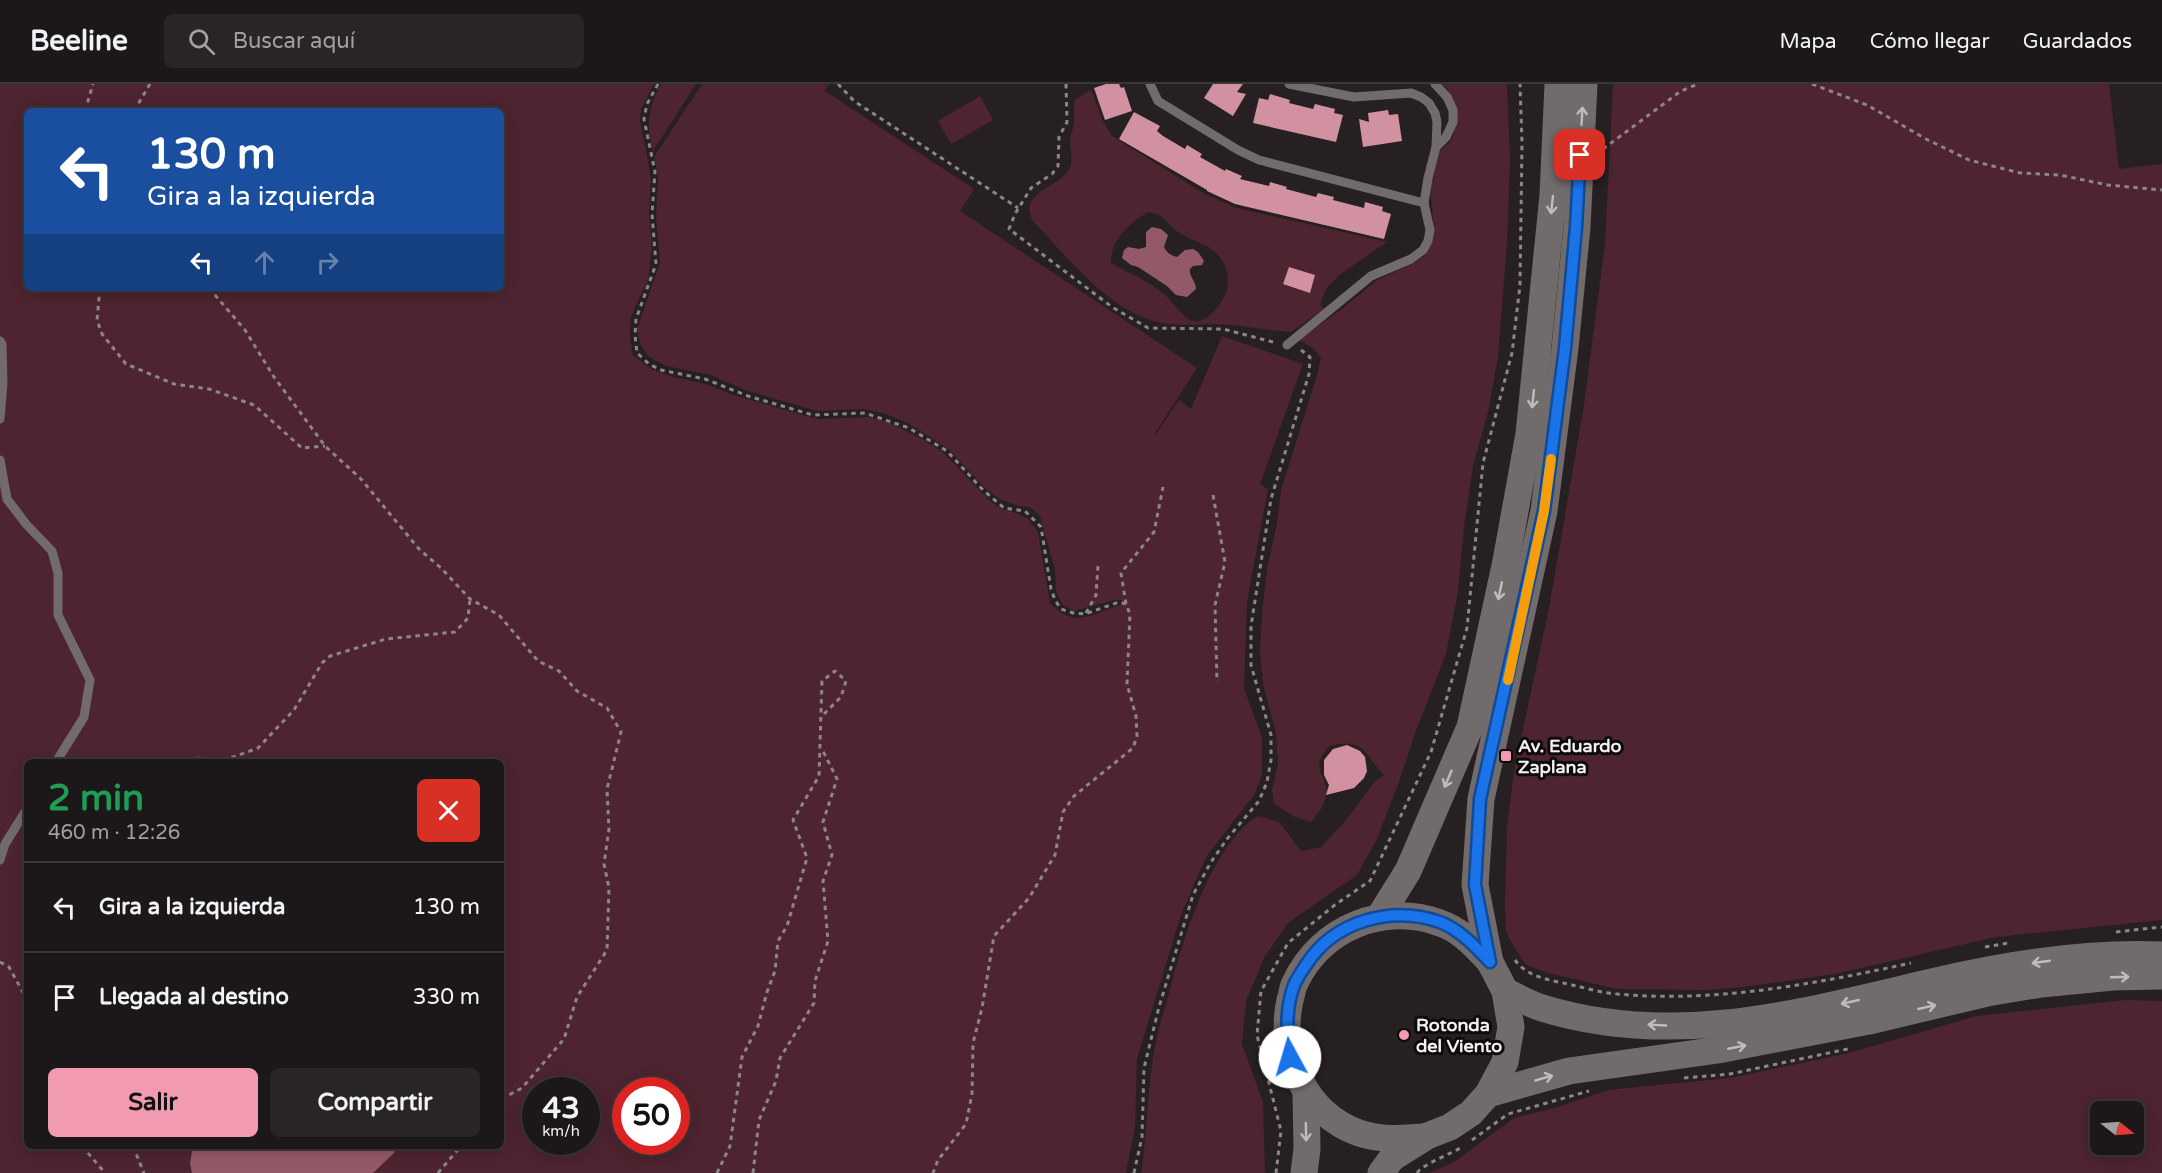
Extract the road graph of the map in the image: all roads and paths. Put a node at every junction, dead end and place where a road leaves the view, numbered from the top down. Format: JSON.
{"nodes":[{"id":1,"x":93,"y":84,"type":"edge"},
{"id":2,"x":150,"y":84,"type":"edge"},
{"id":3,"x":658,"y":84,"type":"edge"},
{"id":4,"x":838,"y":84,"type":"edge"},
{"id":5,"x":1066,"y":84,"type":"edge"},
{"id":6,"x":1150,"y":84,"type":"edge"},
{"id":7,"x":1289,"y":84,"type":"edge"},
{"id":8,"x":1435,"y":84,"type":"edge"},
{"id":9,"x":1520,"y":84,"type":"edge"},
{"id":10,"x":1558,"y":84,"type":"edge"},
{"id":11,"x":1584,"y":84,"type":"edge"},
{"id":12,"x":1698,"y":84,"type":"edge"},
{"id":13,"x":1812,"y":84,"type":"edge"},
{"id":14,"x":86,"y":108,"type":"edge"},
{"id":15,"x":136,"y":108,"type":"edge"},
{"id":16,"x":1604,"y":138,"type":"dead end"},
{"id":17,"x":1436,"y":147,"type":"junction"},
{"id":18,"x":2162,"y":190,"type":"edge"},
{"id":19,"x":1424,"y":203,"type":"junction"},
{"id":20,"x":1018,"y":208,"type":"junction"},
{"id":21,"x":100,"y":291,"type":"edge"},
{"id":22,"x":212,"y":291,"type":"edge"},
{"id":23,"x":0,"y":341,"type":"edge"},
{"id":24,"x":1287,"y":345,"type":"junction"},
{"id":25,"x":0,"y":419,"type":"edge"},
{"id":26,"x":325,"y":446,"type":"junction"},
{"id":27,"x":0,"y":460,"type":"edge"},
{"id":28,"x":1163,"y":487,"type":"dead end"},
{"id":29,"x":1213,"y":495,"type":"dead end"},
{"id":30,"x":1098,"y":566,"type":"dead end"},
{"id":31,"x":470,"y":599,"type":"junction"},
{"id":32,"x":1126,"y":604,"type":"junction"},
{"id":33,"x":1085,"y":614,"type":"junction"},
{"id":34,"x":1217,"y":682,"type":"dead end"},
{"id":35,"x":821,"y":717,"type":"junction"},
{"id":36,"x":821,"y":746,"type":"junction"},
{"id":37,"x":58,"y":759,"type":"edge"},
{"id":38,"x":188,"y":759,"type":"edge"},
{"id":39,"x":228,"y":759,"type":"edge"},
{"id":40,"x":228,"y":759,"type":"edge"},
{"id":41,"x":24,"y":814,"type":"edge"},
{"id":42,"x":0,"y":860,"type":"edge"},
{"id":43,"x":1380,"y":916,"type":"junction"},
{"id":44,"x":2162,"y":927,"type":"edge"},
{"id":45,"x":2115,"y":932,"type":"dead end"},
{"id":46,"x":2010,"y":943,"type":"dead end"},
{"id":47,"x":1976,"y":949,"type":"dead end"},
{"id":48,"x":2162,"y":955,"type":"edge"},
{"id":49,"x":1500,"y":958,"type":"junction"},
{"id":50,"x":0,"y":962,"type":"edge"},
{"id":51,"x":1918,"y":962,"type":"dead end"},
{"id":52,"x":2162,"y":976,"type":"edge"},
{"id":53,"x":1505,"y":991,"type":"junction"},
{"id":54,"x":24,"y":994,"type":"edge"},
{"id":55,"x":1858,"y":1046,"type":"dead end"},
{"id":56,"x":1674,"y":1079,"type":"dead end"},
{"id":57,"x":1599,"y":1088,"type":"dead end"},
{"id":58,"x":1306,"y":1091,"type":"junction"},
{"id":59,"x":1488,"y":1094,"type":"junction"},
{"id":60,"x":504,"y":1097,"type":"edge"},
{"id":61,"x":1427,"y":1136,"type":"junction"},
{"id":62,"x":1472,"y":1140,"type":"dead end"},
{"id":63,"x":1463,"y":1146,"type":"dead end"},
{"id":64,"x":85,"y":1149,"type":"edge"},
{"id":65,"x":134,"y":1149,"type":"edge"},
{"id":66,"x":458,"y":1149,"type":"edge"},
{"id":67,"x":105,"y":1173,"type":"edge"},
{"id":68,"x":144,"y":1173,"type":"edge"},
{"id":69,"x":438,"y":1173,"type":"edge"},
{"id":70,"x":717,"y":1173,"type":"edge"},
{"id":71,"x":753,"y":1173,"type":"edge"},
{"id":72,"x":933,"y":1173,"type":"edge"},
{"id":73,"x":1134,"y":1173,"type":"edge"},
{"id":74,"x":1276,"y":1173,"type":"edge"},
{"id":75,"x":1304,"y":1173,"type":"edge"},
{"id":76,"x":1381,"y":1173,"type":"edge"},
{"id":77,"x":1417,"y":1173,"type":"edge"}],
"edges":[{"from":1,"to":14,"type":"path"},
{"from":2,"to":15,"type":"path"},
{"from":3,"to":33,"type":"path"},
{"from":4,"to":20,"type":"path"},
{"from":5,"to":20,"type":"path"},
{"from":6,"to":19,"type":"lane"},
{"from":7,"to":17,"type":"lane"},
{"from":8,"to":17,"type":"lane"},
{"from":9,"to":74,"type":"path"},
{"from":10,"to":43,"type":"main road","one_way":true},
{"from":49,"to":11,"type":"main road","one_way":true},
{"from":12,"to":16,"type":"path"},
{"from":13,"to":18,"type":"path"},
{"from":17,"to":19,"type":"lane"},
{"from":19,"to":24,"type":"lane"},
{"from":20,"to":24,"type":"path"},
{"from":21,"to":26,"type":"path"},
{"from":22,"to":26,"type":"path"},
{"from":23,"to":25,"type":"lane"},
{"from":24,"to":73,"type":"path"},
{"from":26,"to":31,"type":"path"},
{"from":27,"to":37,"type":"lane"},
{"from":28,"to":32,"type":"path"},
{"from":29,"to":34,"type":"path"},
{"from":30,"to":33,"type":"path"},
{"from":31,"to":40,"type":"path"},
{"from":31,"to":60,"type":"path"},
{"from":32,"to":33,"type":"path"},
{"from":32,"to":72,"type":"path"},
{"from":35,"to":35,"type":"path"},
{"from":35,"to":36,"type":"path"},
{"from":36,"to":70,"type":"path"},
{"from":36,"to":71,"type":"path"},
{"from":38,"to":39,"type":"path"},
{"from":41,"to":42,"type":"lane"},
{"from":43,"to":49,"type":"main road"},
{"from":43,"to":58,"type":"main road"},
{"from":44,"to":45,"type":"path"},
{"from":46,"to":47,"type":"path"},
{"from":48,"to":53,"type":"main road","one_way":true},
{"from":49,"to":51,"type":"path"},
{"from":49,"to":53,"type":"main road"},
{"from":50,"to":54,"type":"path"},
{"from":59,"to":52,"type":"main road","one_way":true},
{"from":53,"to":59,"type":"main road"},
{"from":55,"to":56,"type":"path"},
{"from":57,"to":62,"type":"path"},
{"from":58,"to":61,"type":"main road"},
{"from":58,"to":75,"type":"main road","one_way":true},
{"from":59,"to":61,"type":"main road"},
{"from":61,"to":76,"type":"main road"},
{"from":63,"to":77,"type":"path"},
{"from":64,"to":67,"type":"path"},
{"from":65,"to":68,"type":"path"},
{"from":66,"to":69,"type":"path"}]}
